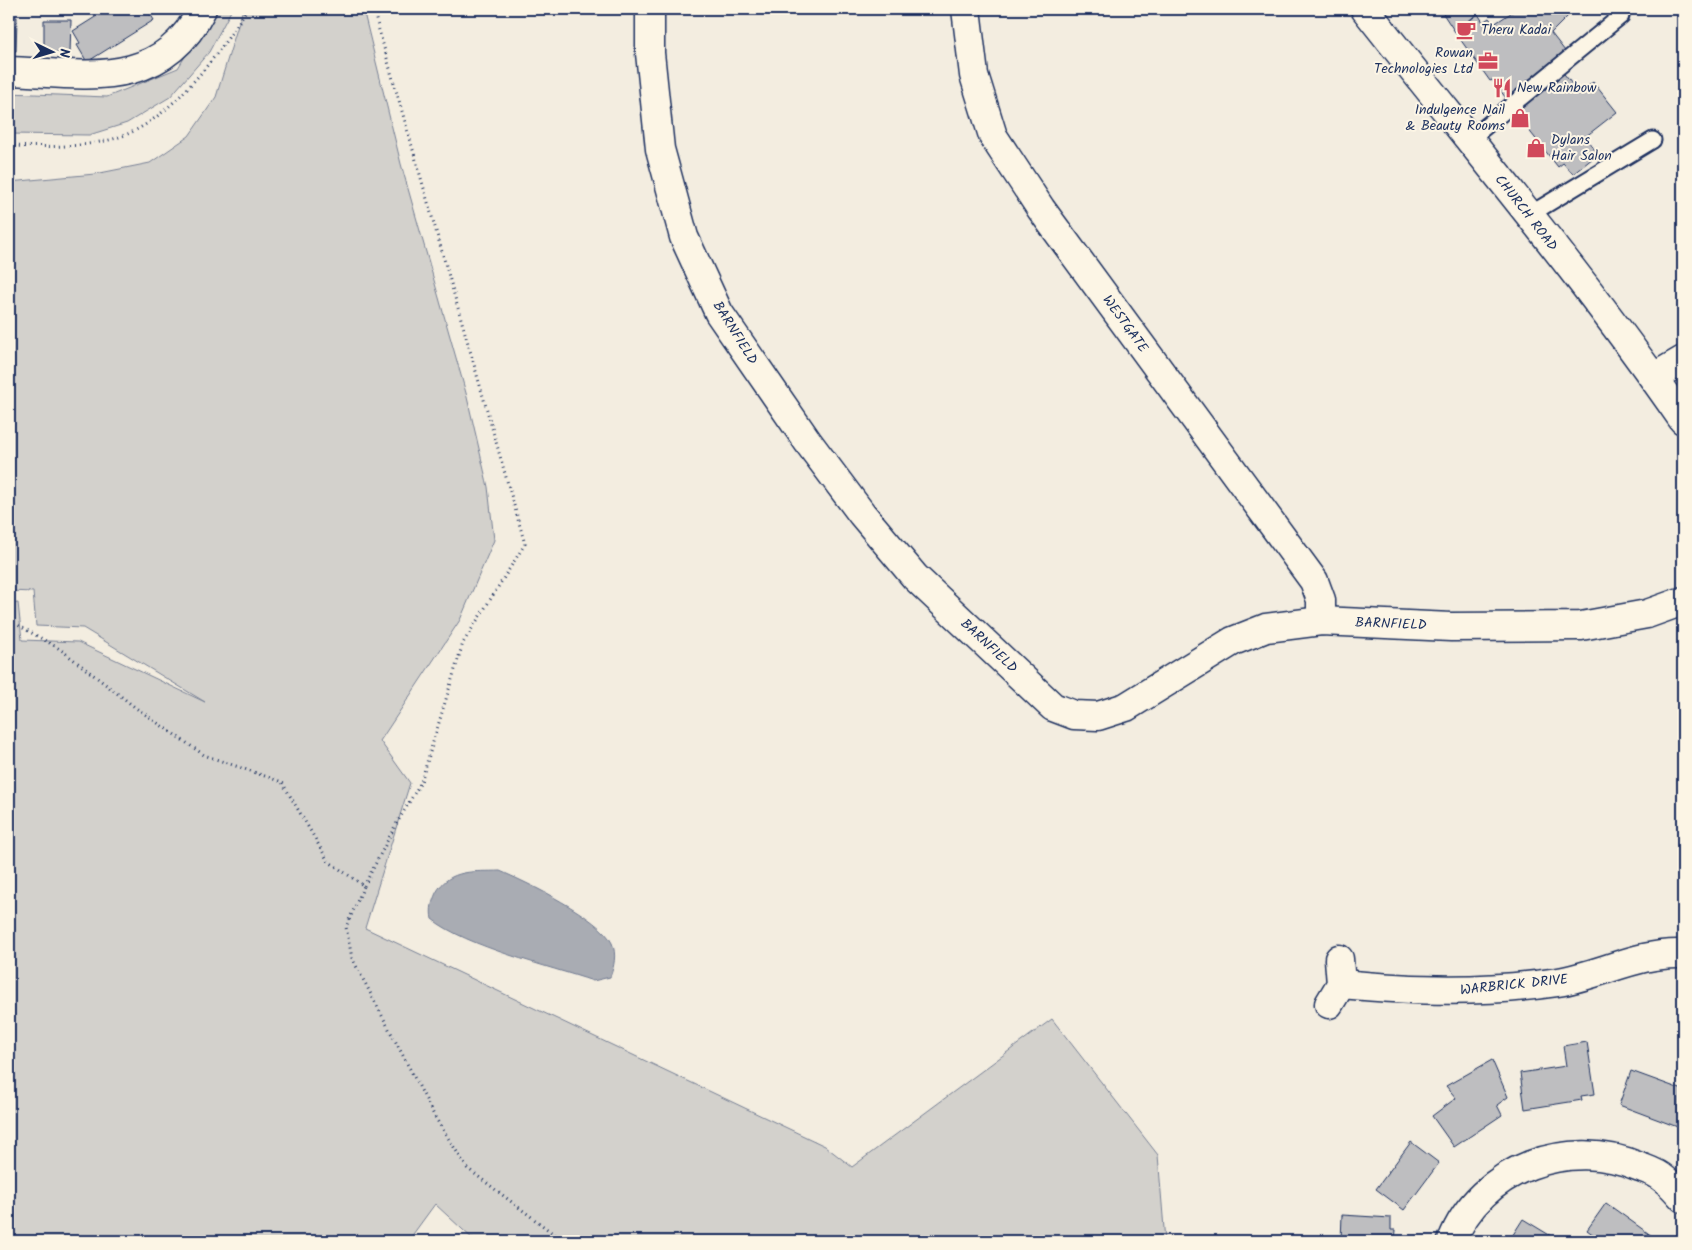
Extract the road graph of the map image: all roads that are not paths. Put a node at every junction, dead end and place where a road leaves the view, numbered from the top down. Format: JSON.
{"nodes":[{"id":1,"x":202,"y":9,"type":"edge"},
{"id":2,"x":650,"y":9,"type":"edge"},
{"id":3,"x":966,"y":9,"type":"edge"},
{"id":4,"x":1365,"y":9,"type":"edge"},
{"id":5,"x":1621,"y":16,"type":"dead end"},
{"id":6,"x":9,"y":71,"type":"edge"},
{"id":7,"x":1469,"y":140,"type":"junction"},
{"id":8,"x":1653,"y":140,"type":"dead end"},
{"id":9,"x":1529,"y":215,"type":"junction"},
{"id":10,"x":1683,"y":360,"type":"edge"},
{"id":11,"x":1654,"y":377,"type":"junction"},
{"id":12,"x":1683,"y":420,"type":"edge"},
{"id":13,"x":1683,"y":601,"type":"edge"},
{"id":14,"x":1321,"y":621,"type":"junction"},
{"id":15,"x":1683,"y":954,"type":"edge"},
{"id":16,"x":1336,"y":983,"type":"dead end"},
{"id":17,"x":1683,"y":1198,"type":"edge"},
{"id":18,"x":1452,"y":1241,"type":"edge"}],
"edges":[{"from":1,"to":6,"type":"street"},
{"from":2,"to":14,"type":"street","name":"BARNFIELD"},
{"from":3,"to":14,"type":"street","name":"WESTGATE"},
{"from":4,"to":7,"type":"street","name":"CHURCH ROAD"},
{"from":5,"to":7,"type":"lane"},
{"from":7,"to":9,"type":"street","name":"CHURCH ROAD"},
{"from":8,"to":9,"type":"lane"},
{"from":9,"to":11,"type":"street","name":"CHURCH ROAD"},
{"from":10,"to":11,"type":"street"},
{"from":11,"to":12,"type":"street","name":"CHURCH ROAD"},
{"from":13,"to":14,"type":"street","name":"BARNFIELD"},
{"from":15,"to":16,"type":"street","name":"WARBRICK DRIVE"},
{"from":17,"to":18,"type":"street"}]}
